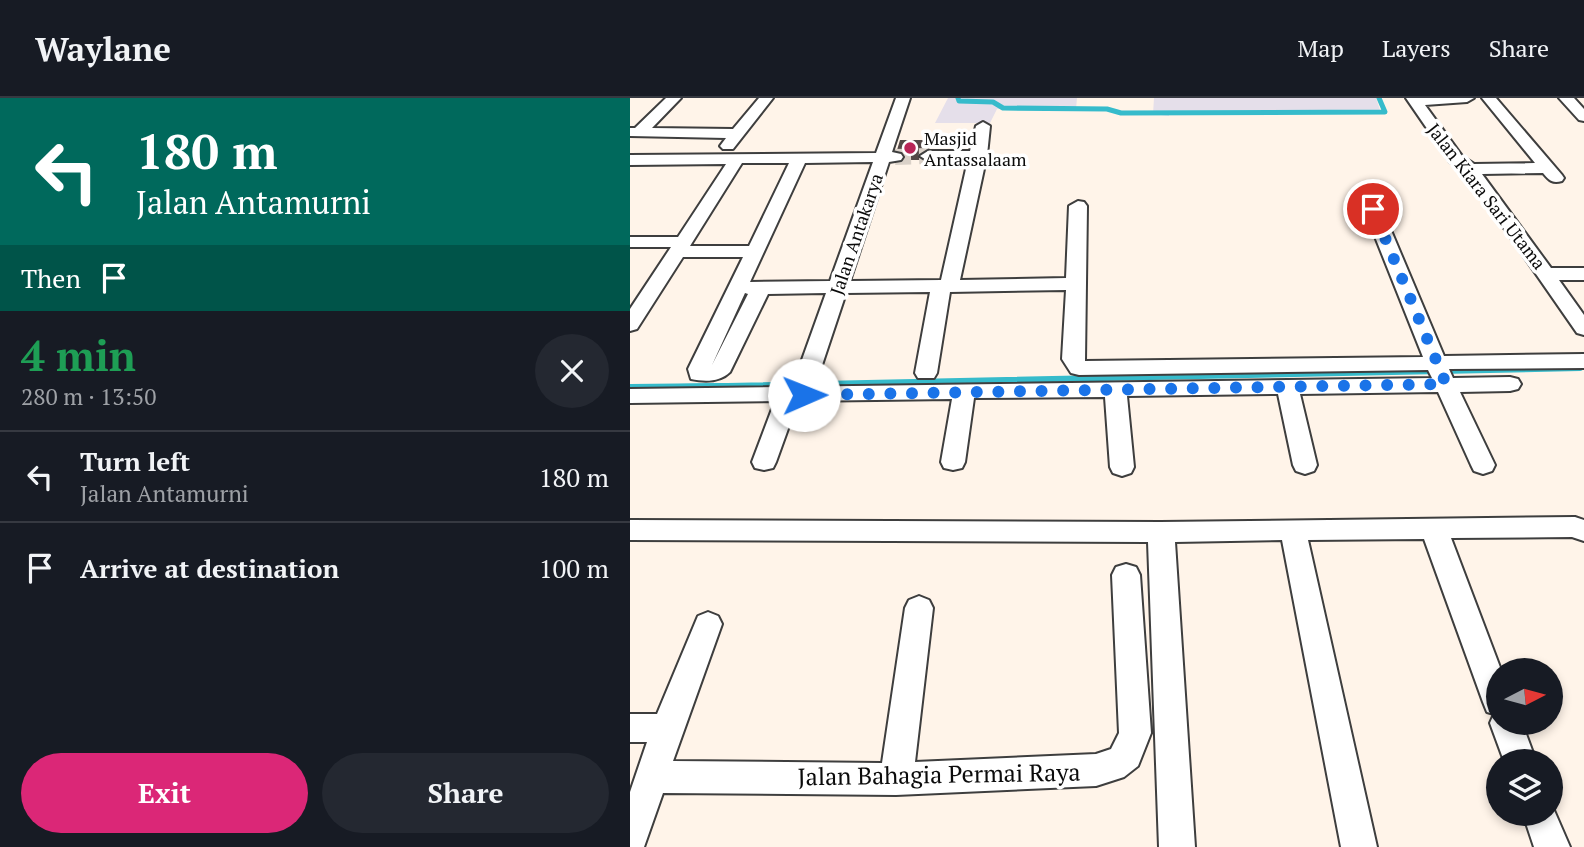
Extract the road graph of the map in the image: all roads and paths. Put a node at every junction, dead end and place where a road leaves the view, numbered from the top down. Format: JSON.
{"nodes":[{"id":1,"x":674,"y":98,"type":"edge"},
{"id":2,"x":766,"y":98,"type":"edge"},
{"id":3,"x":903,"y":98,"type":"edge"},
{"id":4,"x":1467,"y":98,"type":"edge"},
{"id":5,"x":1489,"y":98,"type":"edge"},
{"id":6,"x":1566,"y":98,"type":"edge"},
{"id":7,"x":1414,"y":99,"type":"edge"},
{"id":8,"x":1584,"y":117,"type":"edge"},
{"id":9,"x":983,"y":126,"type":"dead end"},
{"id":10,"x":634,"y":132,"type":"edge"},
{"id":11,"x":737,"y":134,"type":"junction"},
{"id":12,"x":979,"y":155,"type":"junction"},
{"id":13,"x":928,"y":156,"type":"tunnel mouth"},
{"id":14,"x":889,"y":157,"type":"junction"},
{"id":15,"x":799,"y":159,"type":"junction"},
{"id":16,"x":638,"y":160,"type":"edge"},
{"id":17,"x":717,"y":160,"type":"junction"},
{"id":18,"x":736,"y":160,"type":"junction"},
{"id":19,"x":1471,"y":169,"type":"junction"},
{"id":20,"x":630,"y":182,"type":"edge"},
{"id":21,"x":1078,"y":206,"type":"dead end"},
{"id":22,"x":1373,"y":209,"type":"dead end"},
{"id":23,"x":630,"y":242,"type":"edge"},
{"id":24,"x":678,"y":247,"type":"junction"},
{"id":25,"x":753,"y":251,"type":"junction"},
{"id":26,"x":1547,"y":274,"type":"junction"},
{"id":27,"x":1584,"y":274,"type":"edge"},
{"id":28,"x":1075,"y":284,"type":"junction"},
{"id":29,"x":945,"y":286,"type":"junction"},
{"id":30,"x":738,"y":288,"type":"junction"},
{"id":31,"x":761,"y":288,"type":"junction"},
{"id":32,"x":838,"y":288,"type":"junction"},
{"id":33,"x":630,"y":325,"type":"edge"},
{"id":34,"x":1584,"y":329,"type":"edge"},
{"id":35,"x":1583,"y":362,"type":"edge"},
{"id":36,"x":809,"y":371,"type":"dead end"},
{"id":37,"x":1440,"y":372,"type":"junction"},
{"id":38,"x":926,"y":373,"type":"dead end"},
{"id":39,"x":1510,"y":384,"type":"dead end"},
{"id":40,"x":1287,"y":386,"type":"junction"},
{"id":41,"x":1115,"y":388,"type":"junction"},
{"id":42,"x":964,"y":393,"type":"junction"},
{"id":43,"x":789,"y":394,"type":"junction"},
{"id":44,"x":630,"y":396,"type":"edge"},
{"id":45,"x":764,"y":462,"type":"dead end"},
{"id":46,"x":953,"y":462,"type":"dead end"},
{"id":47,"x":1305,"y":465,"type":"dead end"},
{"id":48,"x":1483,"y":465,"type":"dead end"},
{"id":49,"x":1122,"y":467,"type":"dead end"},
{"id":50,"x":1434,"y":529,"type":"junction"},
{"id":51,"x":630,"y":530,"type":"edge"},
{"id":52,"x":1293,"y":531,"type":"junction"},
{"id":53,"x":1584,"y":531,"type":"edge"},
{"id":54,"x":1161,"y":532,"type":"junction"},
{"id":55,"x":1126,"y":575,"type":"dead end"},
{"id":56,"x":919,"y":608,"type":"dead end"},
{"id":57,"x":708,"y":624,"type":"dead end"},
{"id":58,"x":1486,"y":670,"type":"edge"},
{"id":59,"x":667,"y":728,"type":"junction"},
{"id":60,"x":630,"y":729,"type":"edge"},
{"id":61,"x":652,"y":777,"type":"junction"},
{"id":62,"x":896,"y":779,"type":"junction"},
{"id":63,"x":1544,"y":826,"type":"edge"},
{"id":64,"x":631,"y":833,"type":"edge"},
{"id":65,"x":1177,"y":847,"type":"edge"},
{"id":66,"x":1359,"y":847,"type":"edge"},
{"id":67,"x":1552,"y":847,"type":"edge"}],
"edges":[{"from":1,"to":10,"type":"street"},
{"from":2,"to":11,"type":"street"},
{"from":3,"to":14,"type":"street","name":"Jalan Antakarya"},
{"from":4,"to":7,"type":"street"},
{"from":5,"to":19,"type":"street"},
{"from":6,"to":8,"type":"street"},
{"from":7,"to":19,"type":"street","name":"Jalan Kiara Sari Utama"},
{"from":9,"to":12,"type":"street"},
{"from":10,"to":11,"type":"street"},
{"from":11,"to":17,"type":"street"},
{"from":12,"to":13,"type":"street"},
{"from":12,"to":29,"type":"street"},
{"from":14,"to":15,"type":"street"},
{"from":14,"to":32,"type":"street","name":"Jalan Antakarya"},
{"from":15,"to":18,"type":"street"},
{"from":15,"to":25,"type":"street"},
{"from":16,"to":17,"type":"street"},
{"from":16,"to":20,"type":"street"},
{"from":17,"to":18,"type":"street"},
{"from":18,"to":24,"type":"street"},
{"from":19,"to":26,"type":"street","name":"Jalan Kiara Sari Utama"},
{"from":21,"to":28,"type":"street"},
{"from":22,"to":37,"type":"street"},
{"from":23,"to":24,"type":"street"},
{"from":24,"to":25,"type":"street"},
{"from":24,"to":33,"type":"street"},
{"from":25,"to":30,"type":"street"},
{"from":26,"to":27,"type":"street"},
{"from":26,"to":34,"type":"street","name":"Jalan Kiara Sari Utama"},
{"from":28,"to":29,"type":"street"},
{"from":28,"to":37,"type":"street"},
{"from":29,"to":32,"type":"street"},
{"from":29,"to":38,"type":"street"},
{"from":30,"to":31,"type":"street"},
{"from":30,"to":31,"type":"street"},
{"from":31,"to":32,"type":"street"},
{"from":32,"to":36,"type":"street","name":"Jalan Antakarya"},
{"from":35,"to":37,"type":"street"},
{"from":37,"to":39,"type":"street"},
{"from":37,"to":40,"type":"street"},
{"from":37,"to":48,"type":"street"},
{"from":40,"to":41,"type":"street"},
{"from":40,"to":47,"type":"street"},
{"from":41,"to":42,"type":"street"},
{"from":41,"to":49,"type":"street"},
{"from":42,"to":43,"type":"street"},
{"from":42,"to":46,"type":"street"},
{"from":43,"to":44,"type":"street"},
{"from":43,"to":45,"type":"street"},
{"from":50,"to":52,"type":"street"},
{"from":50,"to":53,"type":"street"},
{"from":50,"to":58,"type":"street"},
{"from":51,"to":54,"type":"street"},
{"from":52,"to":54,"type":"street"},
{"from":52,"to":66,"type":"street"},
{"from":54,"to":65,"type":"street"},
{"from":55,"to":62,"type":"street","name":"Jalan Bahagia Permai Raya"},
{"from":56,"to":62,"type":"street"},
{"from":57,"to":59,"type":"street"},
{"from":59,"to":60,"type":"street"},
{"from":59,"to":61,"type":"street"},
{"from":61,"to":62,"type":"street","name":"Jalan Bahagia Permai Raya"},
{"from":61,"to":64,"type":"street"},
{"from":63,"to":67,"type":"street"}]}
